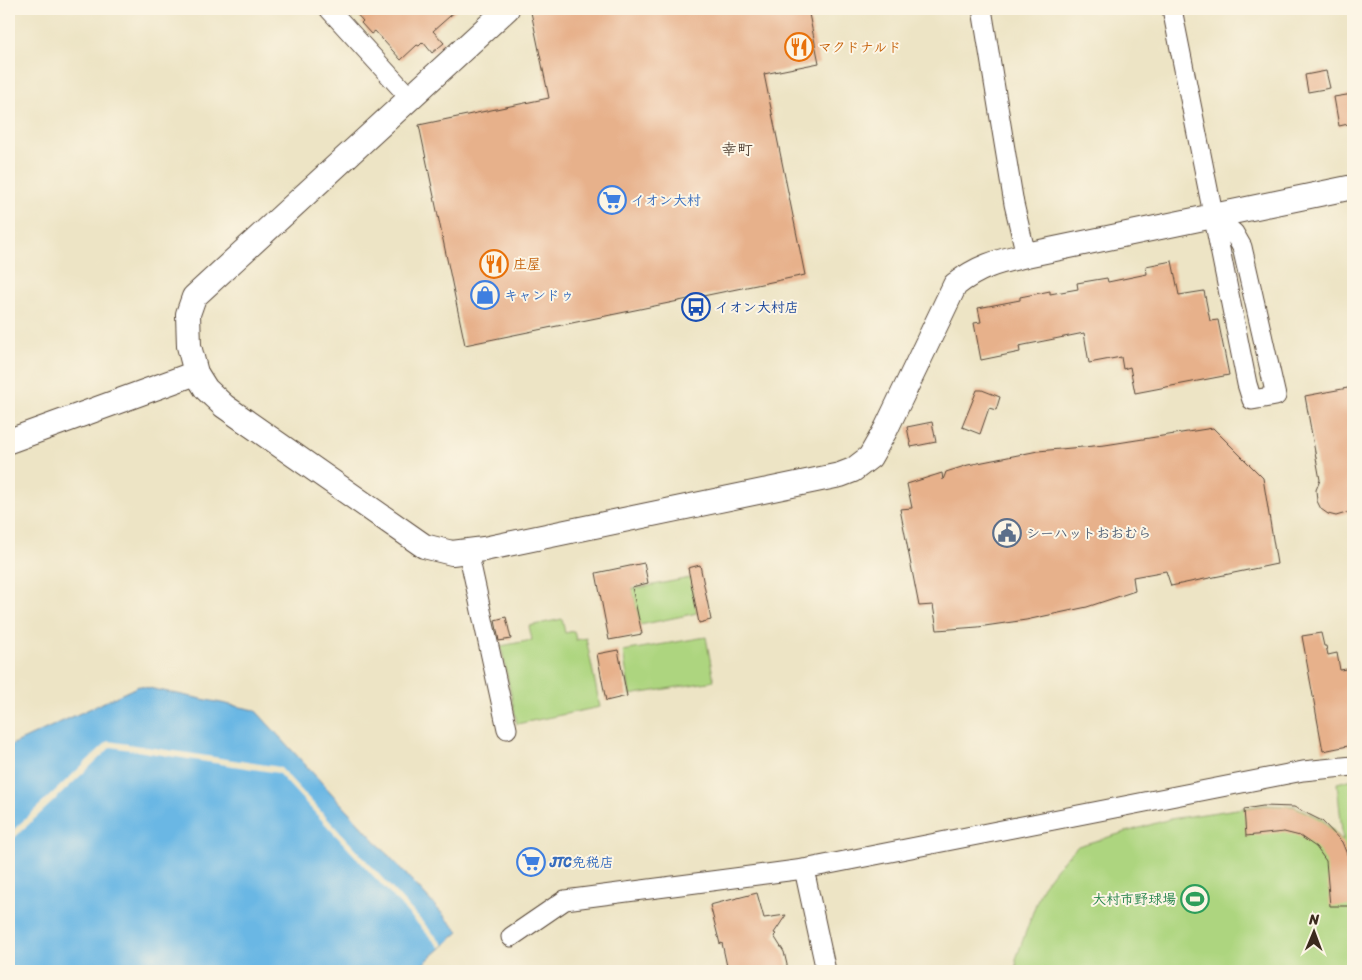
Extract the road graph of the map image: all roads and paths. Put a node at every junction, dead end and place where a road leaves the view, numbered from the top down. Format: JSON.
{"nodes":[{"id":1,"x":507,"y":9,"type":"edge"},
{"id":2,"x":982,"y":9,"type":"edge"},
{"id":3,"x":1172,"y":9,"type":"edge"},
{"id":4,"x":338,"y":12,"type":"edge"},
{"id":5,"x":410,"y":98,"type":"junction"},
{"id":6,"x":1353,"y":187,"type":"edge"},
{"id":7,"x":1214,"y":217,"type":"junction"},
{"id":8,"x":1026,"y":255,"type":"junction"},
{"id":9,"x":196,"y":373,"type":"junction"},
{"id":10,"x":9,"y":441,"type":"edge"},
{"id":11,"x":468,"y":551,"type":"junction"},
{"id":12,"x":507,"y":729,"type":"dead end"},
{"id":13,"x":1353,"y":766,"type":"edge"},
{"id":14,"x":804,"y":869,"type":"junction"},
{"id":15,"x":511,"y":937,"type":"dead end"},
{"id":16,"x":826,"y":971,"type":"edge"}],
"edges":[{"from":1,"to":5,"type":"street"},
{"from":2,"to":8,"type":"street"},
{"from":3,"to":7,"type":"street"},
{"from":4,"to":5,"type":"street"},
{"from":5,"to":9,"type":"street"},
{"from":6,"to":7,"type":"street"},
{"from":7,"to":7,"type":"street"},
{"from":7,"to":8,"type":"street"},
{"from":8,"to":11,"type":"street"},
{"from":9,"to":10,"type":"street"},
{"from":9,"to":11,"type":"street"},
{"from":11,"to":12,"type":"street"},
{"from":13,"to":14,"type":"street"},
{"from":14,"to":15,"type":"street"},
{"from":14,"to":16,"type":"street"}]}
